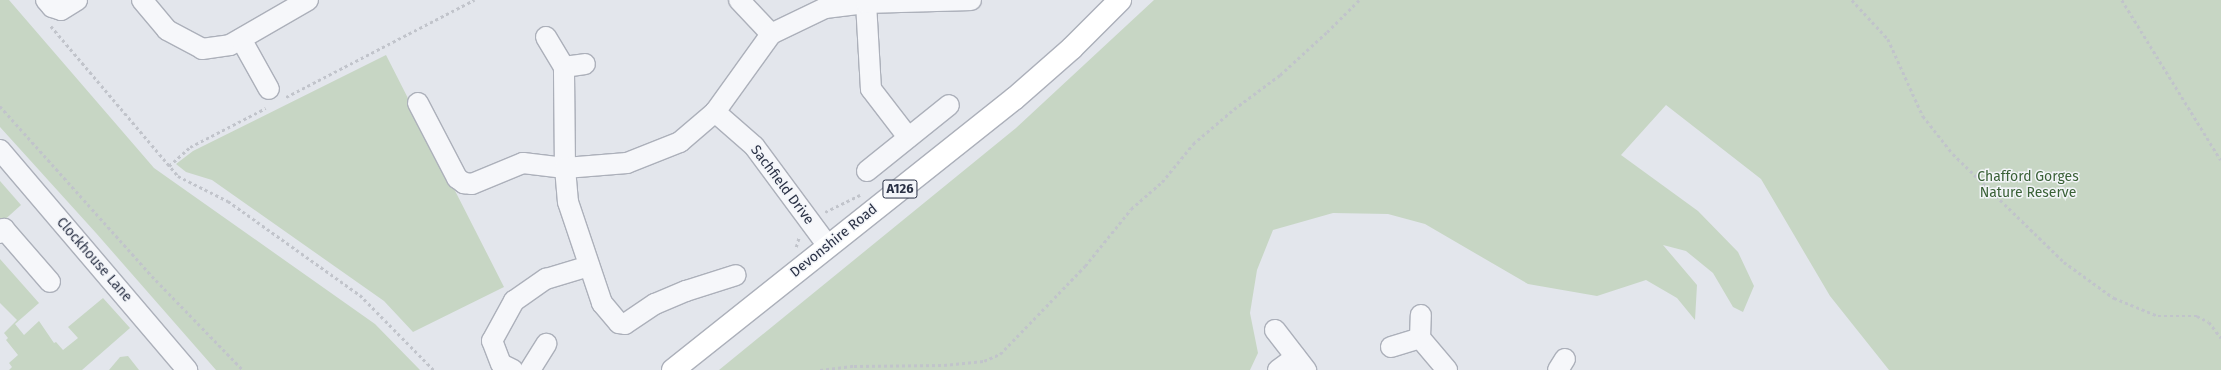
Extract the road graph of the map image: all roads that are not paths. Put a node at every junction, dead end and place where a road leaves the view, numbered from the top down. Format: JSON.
{"nodes":[{"id":1,"x":46,"y":0,"type":"edge"},
{"id":2,"x":77,"y":0,"type":"edge"},
{"id":3,"x":142,"y":0,"type":"edge"},
{"id":4,"x":308,"y":0,"type":"edge"},
{"id":5,"x":739,"y":0,"type":"edge"},
{"id":6,"x":971,"y":0,"type":"edge"},
{"id":7,"x":1120,"y":0,"type":"edge"},
{"id":8,"x":909,"y":1,"type":"edge"},
{"id":9,"x":866,"y":3,"type":"junction"},
{"id":10,"x":771,"y":34,"type":"junction"},
{"id":11,"x":546,"y":37,"type":"dead end"},
{"id":12,"x":241,"y":39,"type":"junction"},
{"id":13,"x":585,"y":64,"type":"dead end"},
{"id":14,"x":564,"y":67,"type":"junction"},
{"id":15,"x":274,"y":98,"type":"road end"},
{"id":16,"x":418,"y":102,"type":"dead end"},
{"id":17,"x":948,"y":105,"type":"dead end"},
{"id":18,"x":715,"y":112,"type":"junction"},
{"id":19,"x":908,"y":137,"type":"junction"},
{"id":20,"x":0,"y":150,"type":"edge"},
{"id":21,"x":565,"y":168,"type":"junction"},
{"id":22,"x":867,"y":171,"type":"dead end"},
{"id":23,"x":0,"y":233,"type":"edge"},
{"id":24,"x":828,"y":246,"type":"junction"},
{"id":25,"x":589,"y":266,"type":"junction"},
{"id":26,"x":736,"y":275,"type":"dead end"},
{"id":27,"x":50,"y":282,"type":"dead end"},
{"id":28,"x":1421,"y":315,"type":"dead end"},
{"id":29,"x":1275,"y":330,"type":"dead end"},
{"id":30,"x":1420,"y":338,"type":"junction"},
{"id":31,"x":546,"y":344,"type":"dead end"},
{"id":32,"x":1391,"y":347,"type":"dead end"},
{"id":33,"x":1301,"y":364,"type":"edge"},
{"id":34,"x":187,"y":370,"type":"edge"},
{"id":35,"x":514,"y":370,"type":"edge"},
{"id":36,"x":530,"y":370,"type":"edge"},
{"id":37,"x":673,"y":370,"type":"edge"},
{"id":38,"x":1278,"y":370,"type":"edge"},
{"id":39,"x":1447,"y":370,"type":"edge"}],
"edges":[{"from":1,"to":2,"type":"street"},
{"from":3,"to":12,"type":"street"},
{"from":4,"to":12,"type":"street"},
{"from":5,"to":10,"type":"street"},
{"from":6,"to":8,"type":"street"},
{"from":7,"to":24,"type":"main road","name":"Devonshire Road","number":"A126"},
{"from":8,"to":9,"type":"street"},
{"from":9,"to":10,"type":"street"},
{"from":9,"to":19,"type":"street"},
{"from":10,"to":18,"type":"street"},
{"from":11,"to":14,"type":"street"},
{"from":12,"to":15,"type":"street"},
{"from":13,"to":14,"type":"street"},
{"from":14,"to":21,"type":"street"},
{"from":16,"to":21,"type":"street"},
{"from":17,"to":19,"type":"street"},
{"from":18,"to":21,"type":"street"},
{"from":18,"to":24,"type":"street","name":"Sachfield Drive"},
{"from":19,"to":22,"type":"street"},
{"from":20,"to":34,"type":"street","name":"Clockhouse Lane"},
{"from":21,"to":25,"type":"street"},
{"from":23,"to":27,"type":"street"},
{"from":24,"to":37,"type":"main road","name":"Devonshire Road","number":"A126"},
{"from":25,"to":26,"type":"street"},
{"from":25,"to":35,"type":"street"},
{"from":28,"to":30,"type":"street"},
{"from":29,"to":33,"type":"street"},
{"from":30,"to":32,"type":"street"},
{"from":30,"to":39,"type":"street"},
{"from":31,"to":36,"type":"street"},
{"from":33,"to":38,"type":"street"}]}
